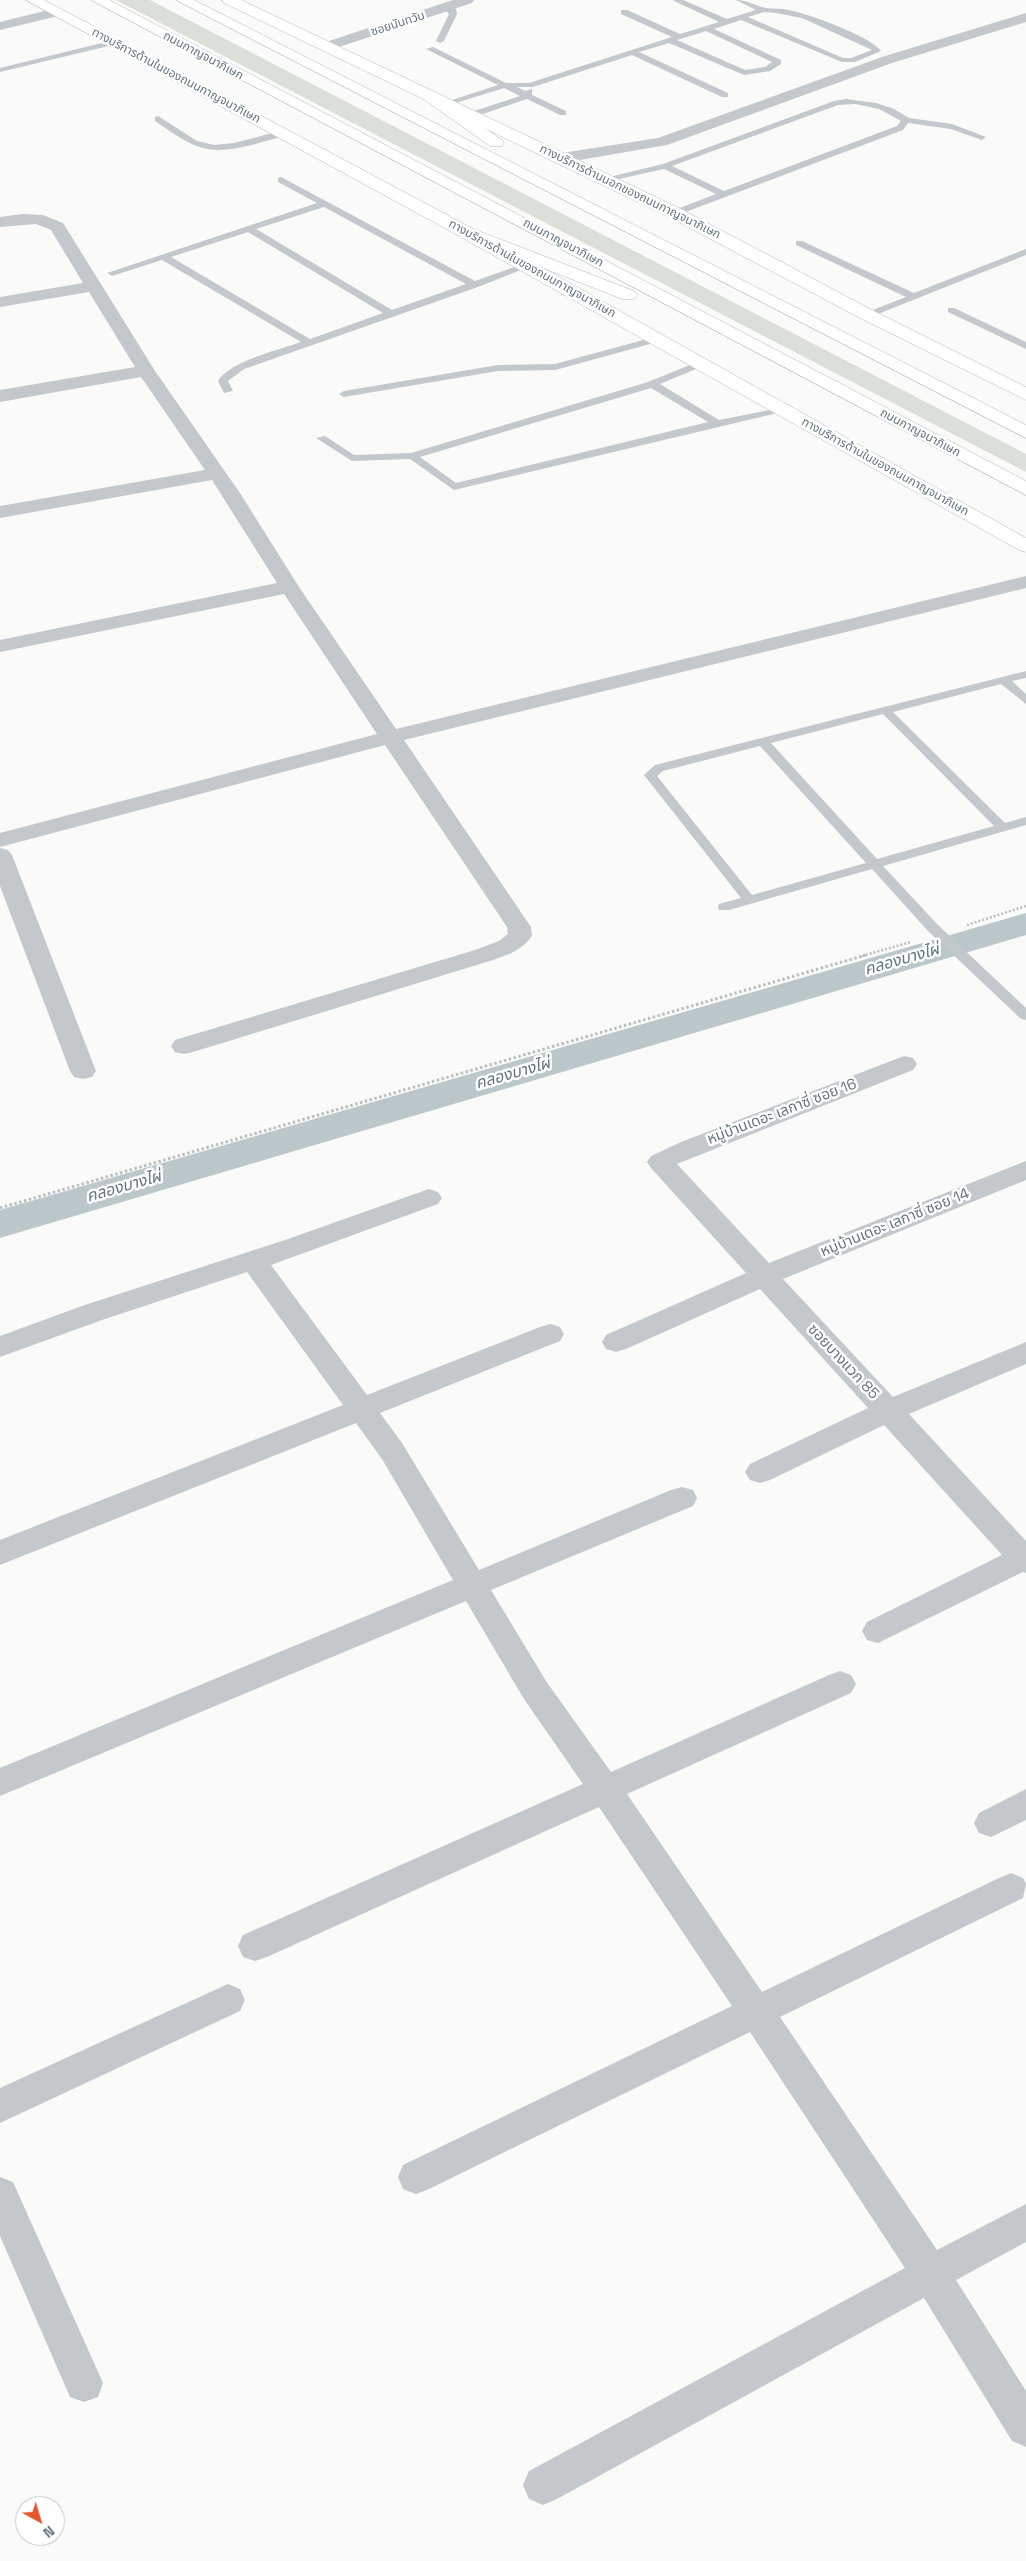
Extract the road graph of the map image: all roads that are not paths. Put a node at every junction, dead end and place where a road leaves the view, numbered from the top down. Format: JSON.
{"nodes":[{"id":1,"x":98,"y":0,"type":"edge"},
{"id":2,"x":183,"y":0,"type":"edge"},
{"id":3,"x":229,"y":0,"type":"edge"},
{"id":4,"x":467,"y":0,"type":"edge"},
{"id":5,"x":676,"y":0,"type":"edge"},
{"id":6,"x":740,"y":0,"type":"edge"},
{"id":7,"x":441,"y":4,"type":"edge"},
{"id":8,"x":45,"y":6,"type":"edge"},
{"id":9,"x":763,"y":10,"type":"junction"},
{"id":10,"x":624,"y":12,"type":"dead end"},
{"id":11,"x":0,"y":16,"type":"edge"},
{"id":12,"x":741,"y":17,"type":"junction"},
{"id":13,"x":1026,"y":17,"type":"edge"},
{"id":14,"x":727,"y":22,"type":"junction"},
{"id":15,"x":0,"y":26,"type":"edge"},
{"id":16,"x":706,"y":28,"type":"junction"},
{"id":17,"x":680,"y":37,"type":"junction"},
{"id":18,"x":669,"y":40,"type":"junction"},
{"id":19,"x":440,"y":41,"type":"dead end"},
{"id":20,"x":114,"y":42,"type":"junction"},
{"id":21,"x":321,"y":43,"type":"junction"},
{"id":22,"x":430,"y":49,"type":"dead end"},
{"id":23,"x":632,"y":52,"type":"junction"},
{"id":24,"x":0,"y":70,"type":"edge"},
{"id":25,"x":505,"y":85,"type":"junction"},
{"id":26,"x":530,"y":85,"type":"junction"},
{"id":27,"x":421,"y":91,"type":"junction"},
{"id":28,"x":725,"y":95,"type":"dead end"},
{"id":29,"x":527,"y":96,"type":"junction"},
{"id":30,"x":449,"y":104,"type":"junction"},
{"id":31,"x":563,"y":113,"type":"dead end"},
{"id":32,"x":472,"y":115,"type":"junction"},
{"id":33,"x":158,"y":120,"type":"dead end"},
{"id":34,"x":906,"y":120,"type":"junction"},
{"id":35,"x":284,"y":133,"type":"junction"},
{"id":36,"x":982,"y":137,"type":"dead end"},
{"id":37,"x":562,"y":158,"type":"junction"},
{"id":38,"x":665,"y":166,"type":"junction"},
{"id":39,"x":605,"y":179,"type":"junction"},
{"id":40,"x":281,"y":180,"type":"dead end"},
{"id":41,"x":725,"y":195,"type":"junction"},
{"id":42,"x":583,"y":203,"type":"junction"},
{"id":43,"x":324,"y":204,"type":"junction"},
{"id":44,"x":675,"y":213,"type":"junction"},
{"id":45,"x":0,"y":222,"type":"edge"},
{"id":46,"x":248,"y":228,"type":"junction"},
{"id":47,"x":458,"y":228,"type":"junction"},
{"id":48,"x":799,"y":242,"type":"dead end"},
{"id":49,"x":1026,"y":252,"type":"edge"},
{"id":50,"x":164,"y":256,"type":"junction"},
{"id":51,"x":526,"y":266,"type":"junction"},
{"id":52,"x":104,"y":280,"type":"junction"},
{"id":53,"x":475,"y":285,"type":"junction"},
{"id":54,"x":914,"y":297,"type":"junction"},
{"id":55,"x":0,"y":302,"type":"edge"},
{"id":56,"x":950,"y":310,"type":"dead end"},
{"id":57,"x":391,"y":314,"type":"junction"},
{"id":58,"x":868,"y":315,"type":"junction"},
{"id":59,"x":658,"y":339,"type":"junction"},
{"id":60,"x":309,"y":343,"type":"junction"},
{"id":61,"x":753,"y":345,"type":"junction"},
{"id":62,"x":1026,"y":346,"type":"edge"},
{"id":63,"x":700,"y":364,"type":"junction"},
{"id":64,"x":146,"y":370,"type":"junction"},
{"id":65,"x":652,"y":384,"type":"junction"},
{"id":66,"x":228,"y":390,"type":"dead end"},
{"id":67,"x":344,"y":394,"type":"dead end"},
{"id":68,"x":1026,"y":394,"type":"edge"},
{"id":69,"x":0,"y":396,"type":"edge"},
{"id":70,"x":785,"y":410,"type":"junction"},
{"id":71,"x":717,"y":423,"type":"junction"},
{"id":72,"x":1026,"y":432,"type":"edge"},
{"id":73,"x":321,"y":438,"type":"dead end"},
{"id":74,"x":412,"y":456,"type":"junction"},
{"id":75,"x":215,"y":474,"type":"junction"},
{"id":76,"x":1026,"y":489,"type":"edge"},
{"id":77,"x":0,"y":512,"type":"edge"},
{"id":78,"x":1026,"y":546,"type":"edge"},
{"id":79,"x":1026,"y":582,"type":"edge"},
{"id":80,"x":289,"y":587,"type":"junction"},
{"id":81,"x":0,"y":646,"type":"edge"},
{"id":82,"x":1026,"y":674,"type":"edge"},
{"id":83,"x":1004,"y":680,"type":"junction"},
{"id":84,"x":1026,"y":700,"type":"edge"},
{"id":85,"x":885,"y":710,"type":"junction"},
{"id":86,"x":390,"y":737,"type":"junction"},
{"id":87,"x":763,"y":742,"type":"junction"},
{"id":88,"x":1026,"y":821,"type":"edge"},
{"id":89,"x":1003,"y":828,"type":"junction"},
{"id":90,"x":0,"y":840,"type":"edge"},
{"id":91,"x":0,"y":855,"type":"edge"},
{"id":92,"x":873,"y":865,"type":"junction"},
{"id":93,"x":749,"y":900,"type":"junction"},
{"id":94,"x":724,"y":907,"type":"dead end"},
{"id":95,"x":1026,"y":1016,"type":"edge"},
{"id":96,"x":184,"y":1046,"type":"dead end"},
{"id":97,"x":904,"y":1064,"type":"dead end"},
{"id":98,"x":83,"y":1071,"type":"dead end"},
{"id":99,"x":660,"y":1162,"type":"joint"},
{"id":100,"x":1026,"y":1170,"type":"edge"},
{"id":101,"x":429,"y":1198,"type":"dead end"},
{"id":102,"x":253,"y":1260,"type":"junction"},
{"id":103,"x":764,"y":1276,"type":"junction"},
{"id":104,"x":550,"y":1334,"type":"dead end"},
{"id":105,"x":616,"y":1342,"type":"dead end"},
{"id":106,"x":0,"y":1347,"type":"edge"},
{"id":107,"x":1026,"y":1352,"type":"edge"},
{"id":108,"x":363,"y":1410,"type":"junction"},
{"id":109,"x":888,"y":1411,"type":"junction"},
{"id":110,"x":760,"y":1472,"type":"dead end"},
{"id":111,"x":682,"y":1498,"type":"dead end"},
{"id":112,"x":0,"y":1553,"type":"edge"},
{"id":113,"x":1025,"y":1559,"type":"edge"},
{"id":114,"x":472,"y":1585,"type":"junction"},
{"id":115,"x":878,"y":1631,"type":"dead end"},
{"id":116,"x":840,"y":1684,"type":"dead end"},
{"id":117,"x":0,"y":1782,"type":"edge"},
{"id":118,"x":605,"y":1790,"type":"junction"},
{"id":119,"x":1026,"y":1803,"type":"edge"},
{"id":120,"x":991,"y":1822,"type":"dead end"},
{"id":121,"x":1011,"y":1888,"type":"dead end"},
{"id":122,"x":255,"y":1946,"type":"dead end"},
{"id":123,"x":228,"y":2000,"type":"dead end"},
{"id":124,"x":756,"y":2012,"type":"junction"},
{"id":125,"x":0,"y":2106,"type":"edge"},
{"id":126,"x":416,"y":2177,"type":"dead end"},
{"id":127,"x":0,"y":2194,"type":"edge"},
{"id":128,"x":1026,"y":2222,"type":"edge"},
{"id":129,"x":930,"y":2274,"type":"junction"},
{"id":130,"x":84,"y":2383,"type":"dead end"},
{"id":131,"x":1026,"y":2427,"type":"edge"},
{"id":132,"x":543,"y":2485,"type":"dead end"}],
"edges":[{"from":1,"to":61,"type":"main road","name":"ถนนกาญจนาภิเษก"},
{"from":2,"to":42,"type":"main road"},
{"from":3,"to":21,"type":"main road","name":"ทางบริการด้านนอกของถนนกาญจนาภิเษก"},
{"from":4,"to":7,"type":"street","name":"ซอยนันทวัน"},
{"from":5,"to":14,"type":"lane"},
{"from":6,"to":9,"type":"lane"},
{"from":7,"to":19,"type":"lane"},
{"from":7,"to":21,"type":"street","name":"ซอยนันทวัน"},
{"from":8,"to":11,"type":"street"},
{"from":8,"to":15,"type":"street"},
{"from":8,"to":20,"type":"main road","name":"ทางบริการด้านในของถนนกาญจนาภิเษก"},
{"from":9,"to":12,"type":"lane"},
{"from":9,"to":12,"type":"lane"},
{"from":10,"to":17,"type":"lane"},
{"from":12,"to":14,"type":"lane"},
{"from":13,"to":37,"type":"street"},
{"from":14,"to":16,"type":"lane"},
{"from":16,"to":17,"type":"lane"},
{"from":16,"to":18,"type":"lane"},
{"from":17,"to":18,"type":"lane"},
{"from":18,"to":23,"type":"lane"},
{"from":20,"to":24,"type":"lane"},
{"from":20,"to":35,"type":"main road","name":"ทางบริการด้านในของถนนกาญจนาภิเษก"},
{"from":21,"to":27,"type":"main road","name":"ทางบริการด้านนอกของถนนกาญจนาภิเษก"},
{"from":22,"to":25,"type":"lane"},
{"from":23,"to":26,"type":"lane"},
{"from":23,"to":28,"type":"lane"},
{"from":25,"to":26,"type":"lane"},
{"from":25,"to":29,"type":"lane"},
{"from":25,"to":30,"type":"lane"},
{"from":26,"to":29,"type":"lane"},
{"from":27,"to":30,"type":"main road","name":"ทางบริการด้านนอกของถนนกาญจนาภิเษก"},
{"from":27,"to":42,"type":"main road"},
{"from":29,"to":31,"type":"lane"},
{"from":29,"to":32,"type":"lane"},
{"from":30,"to":32,"type":"main road","name":"ทางบริการด้านนอกของถนนกาญจนาภิเษก"},
{"from":32,"to":37,"type":"main road","name":"ทางบริการด้านนอกของถนนกาญจนาภิเษก"},
{"from":33,"to":35,"type":"lane"},
{"from":34,"to":36,"type":"lane"},
{"from":34,"to":38,"type":"lane"},
{"from":34,"to":41,"type":"lane"},
{"from":35,"to":47,"type":"main road","name":"ทางบริการด้านในของถนนกาญจนาภิเษก"},
{"from":37,"to":39,"type":"main road","name":"ทางบริการด้านนอกของถนนกาญจนาภิเษก"},
{"from":38,"to":39,"type":"lane"},
{"from":38,"to":41,"type":"lane"},
{"from":39,"to":44,"type":"main road","name":"ทางบริการด้านนอกของถนนกาญจนาภิเษก"},
{"from":40,"to":43,"type":"lane"},
{"from":41,"to":44,"type":"lane"},
{"from":42,"to":72,"type":"main road"},
{"from":43,"to":46,"type":"lane"},
{"from":43,"to":53,"type":"lane"},
{"from":44,"to":58,"type":"main road","name":"ทางบริการด้านนอกของถนนกาญจนาภิเษก"},
{"from":45,"to":52,"type":"street"},
{"from":46,"to":50,"type":"lane"},
{"from":46,"to":57,"type":"lane"},
{"from":47,"to":51,"type":"main road","name":"ทางบริการด้านในของถนนกาญจนาภิเษก"},
{"from":47,"to":61,"type":"main road"},
{"from":48,"to":54,"type":"lane"},
{"from":49,"to":54,"type":"lane"},
{"from":50,"to":52,"type":"lane"},
{"from":50,"to":60,"type":"lane"},
{"from":51,"to":53,"type":"lane"},
{"from":51,"to":59,"type":"main road","name":"ทางบริการด้านในของถนนกาญจนาภิเษก"},
{"from":52,"to":55,"type":"street"},
{"from":52,"to":64,"type":"street"},
{"from":53,"to":57,"type":"lane"},
{"from":54,"to":58,"type":"lane"},
{"from":56,"to":62,"type":"lane"},
{"from":57,"to":60,"type":"lane"},
{"from":58,"to":68,"type":"main road","name":"ทางบริการด้านนอกของถนนกาญจนาภิเษก"},
{"from":59,"to":63,"type":"main road","name":"ทางบริการด้านในของถนนกาญจนาภิเษก"},
{"from":59,"to":67,"type":"lane"},
{"from":60,"to":66,"type":"lane"},
{"from":61,"to":76,"type":"main road","name":"ถนนกาญจนาภิเษก"},
{"from":63,"to":65,"type":"lane"},
{"from":63,"to":70,"type":"main road","name":"ทางบริการด้านในของถนนกาญจนาภิเษก"},
{"from":64,"to":69,"type":"street"},
{"from":64,"to":75,"type":"street"},
{"from":65,"to":71,"type":"lane"},
{"from":65,"to":74,"type":"lane"},
{"from":70,"to":71,"type":"lane"},
{"from":70,"to":78,"type":"main road","name":"ทางบริการด้านในของถนนกาญจนาภิเษก"},
{"from":71,"to":74,"type":"lane"},
{"from":73,"to":74,"type":"lane"},
{"from":75,"to":77,"type":"street"},
{"from":75,"to":80,"type":"street"},
{"from":79,"to":86,"type":"street"},
{"from":80,"to":81,"type":"street"},
{"from":80,"to":86,"type":"street"},
{"from":82,"to":83,"type":"lane"},
{"from":83,"to":84,"type":"lane"},
{"from":83,"to":85,"type":"lane"},
{"from":85,"to":87,"type":"lane"},
{"from":85,"to":89,"type":"lane"},
{"from":86,"to":90,"type":"street"},
{"from":86,"to":96,"type":"street"},
{"from":87,"to":92,"type":"lane"},
{"from":87,"to":93,"type":"lane"},
{"from":88,"to":89,"type":"lane"},
{"from":89,"to":92,"type":"lane"},
{"from":91,"to":98,"type":"street"},
{"from":92,"to":93,"type":"lane"},
{"from":92,"to":95,"type":"lane"},
{"from":93,"to":94,"type":"lane"},
{"from":97,"to":99,"type":"street","name":"หมู่บ้านเดอะ เลกาซี่ ซอย 16"},
{"from":99,"to":103,"type":"street","name":"ซอยบางแวก 85"},
{"from":100,"to":103,"type":"street","name":"หมู่บ้านเดอะ เลกาซี่ ซอย 14"},
{"from":101,"to":102,"type":"street"},
{"from":102,"to":106,"type":"street"},
{"from":102,"to":108,"type":"street"},
{"from":103,"to":105,"type":"street","name":"หมู่บ้านเดอะ เลกาซี่ ซอย 14"},
{"from":103,"to":109,"type":"street","name":"ซอยบางแวก 85"},
{"from":104,"to":108,"type":"street"},
{"from":107,"to":109,"type":"street"},
{"from":108,"to":112,"type":"street"},
{"from":108,"to":114,"type":"street"},
{"from":109,"to":110,"type":"street"},
{"from":109,"to":113,"type":"street","name":"ซอยบางแวก 85"},
{"from":111,"to":114,"type":"street"},
{"from":113,"to":115,"type":"street"},
{"from":114,"to":117,"type":"street"},
{"from":114,"to":118,"type":"street"},
{"from":116,"to":118,"type":"street"},
{"from":118,"to":122,"type":"street"},
{"from":118,"to":124,"type":"street"},
{"from":119,"to":120,"type":"street"},
{"from":121,"to":124,"type":"street"},
{"from":123,"to":125,"type":"street"},
{"from":124,"to":126,"type":"street"},
{"from":124,"to":129,"type":"street"},
{"from":127,"to":130,"type":"street"},
{"from":128,"to":129,"type":"street"},
{"from":129,"to":131,"type":"street"},
{"from":129,"to":132,"type":"street"}]}
